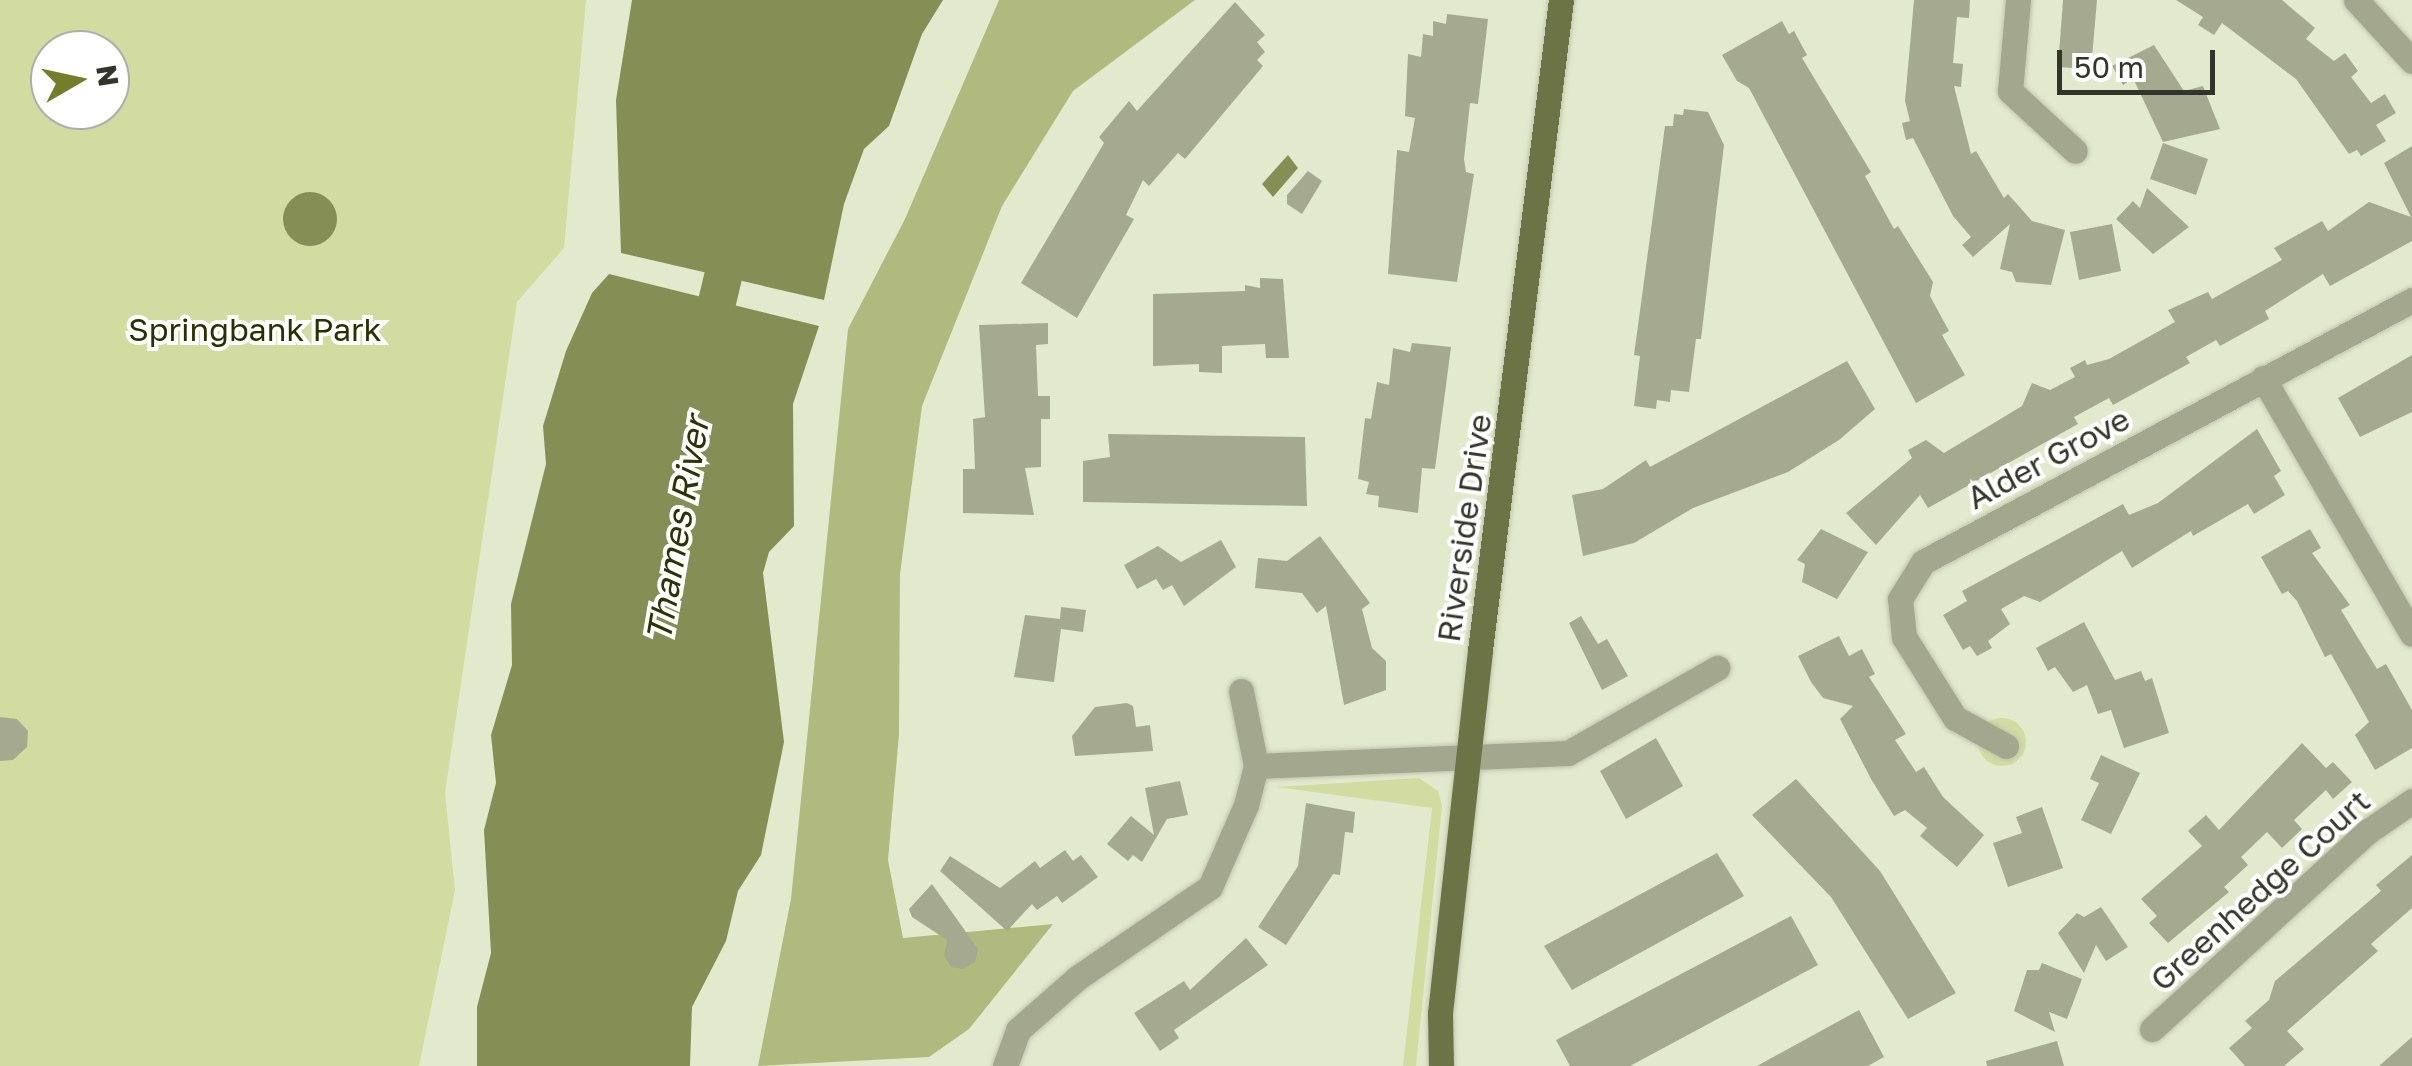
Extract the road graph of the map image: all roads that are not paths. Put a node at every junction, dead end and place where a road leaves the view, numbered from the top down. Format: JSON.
{"nodes":[{"id":1,"x":1561,"y":0,"type":"edge"},
{"id":2,"x":2018,"y":0,"type":"edge"},
{"id":3,"x":2356,"y":0,"type":"edge"},
{"id":4,"x":2412,"y":61,"type":"edge"},
{"id":5,"x":2075,"y":150,"type":"dead end"},
{"id":6,"x":2412,"y":300,"type":"edge"},
{"id":7,"x":2263,"y":378,"type":"junction"},
{"id":8,"x":2412,"y":634,"type":"edge"},
{"id":9,"x":1716,"y":668,"type":"dead end"},
{"id":10,"x":1241,"y":691,"type":"dead end"},
{"id":11,"x":2006,"y":746,"type":"dead end"},
{"id":12,"x":1469,"y":758,"type":"junction"},
{"id":13,"x":1256,"y":766,"type":"junction"},
{"id":14,"x":2412,"y":800,"type":"edge"},
{"id":15,"x":2152,"y":1029,"type":"dead end"},
{"id":16,"x":1005,"y":1066,"type":"edge"},
{"id":17,"x":1441,"y":1066,"type":"edge"}],
"edges":[{"from":1,"to":12,"type":"main road","name":"Riverside Drive"},
{"from":2,"to":5,"type":"street"},
{"from":3,"to":4,"type":"street"},
{"from":6,"to":7,"type":"street","name":"Alder Grove"},
{"from":7,"to":8,"type":"street"},
{"from":7,"to":11,"type":"street","name":"Alder Grove"},
{"from":9,"to":12,"type":"street"},
{"from":10,"to":13,"type":"street"},
{"from":12,"to":13,"type":"street"},
{"from":12,"to":17,"type":"main road","name":"Riverside Drive"},
{"from":13,"to":16,"type":"street"},
{"from":14,"to":15,"type":"street","name":"Greenhedge Court"}]}
